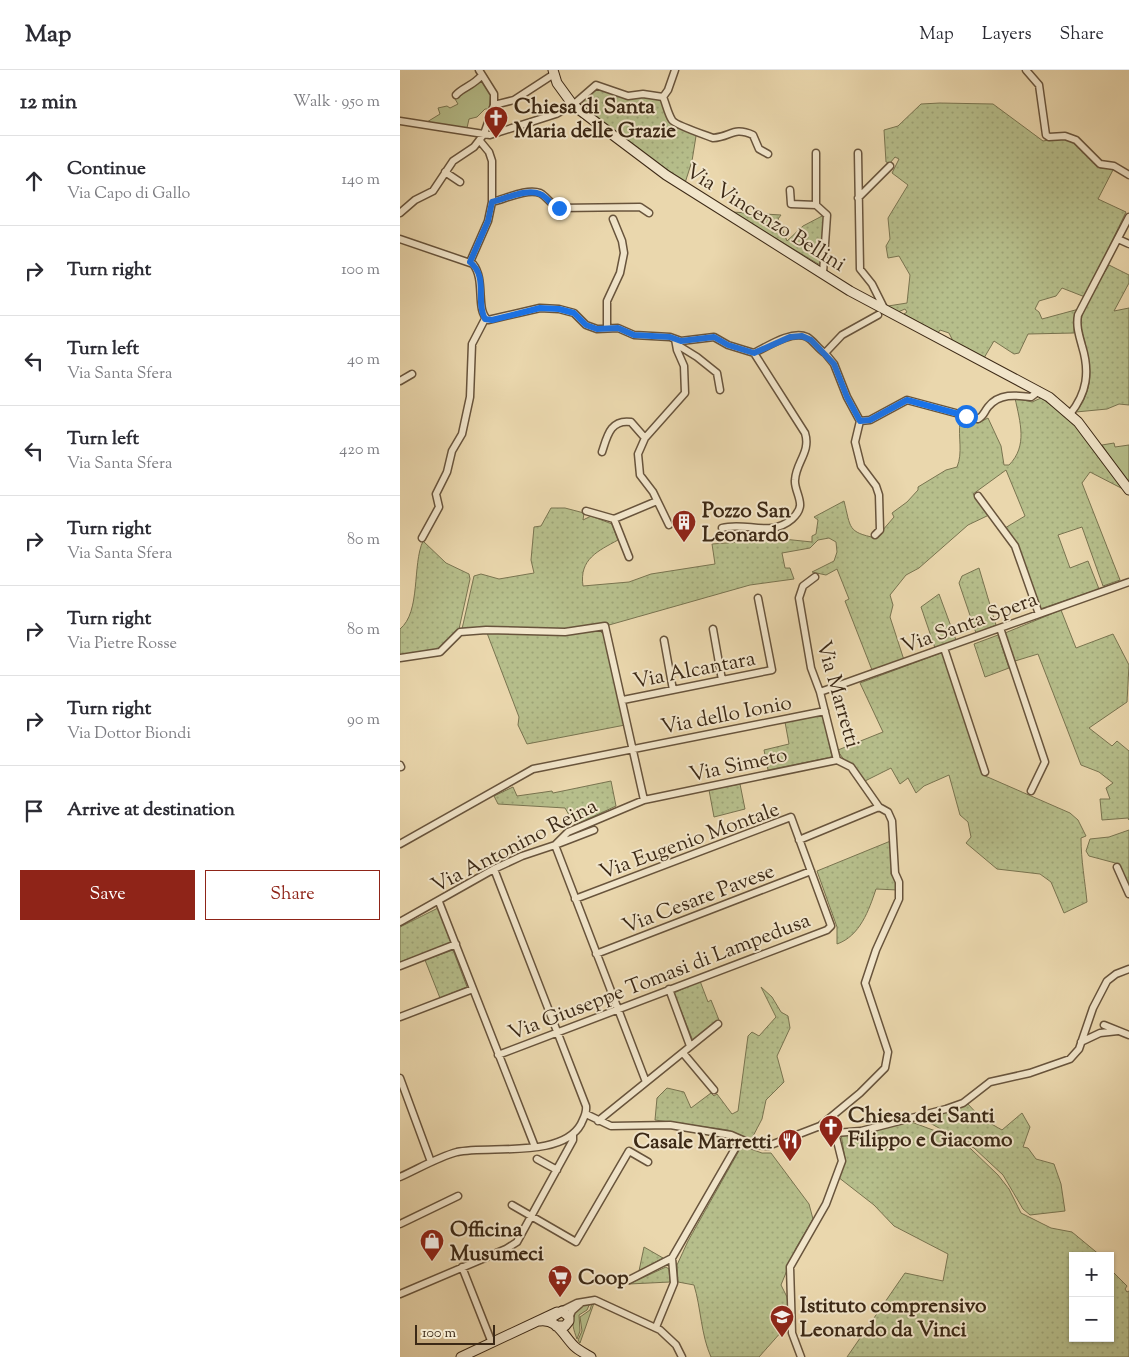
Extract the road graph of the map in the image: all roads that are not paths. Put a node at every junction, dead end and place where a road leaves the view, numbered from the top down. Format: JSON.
{"nodes":[{"id":1,"x":675,"y":70,"type":"edge"},
{"id":2,"x":1026,"y":70,"type":"edge"},
{"id":3,"x":554,"y":72,"type":"edge"},
{"id":4,"x":480,"y":73,"type":"edge"},
{"id":5,"x":456,"y":95,"type":"dead end"},
{"id":6,"x":663,"y":97,"type":"junction"},
{"id":7,"x":494,"y":105,"type":"junction"},
{"id":8,"x":573,"y":105,"type":"junction"},
{"id":9,"x":400,"y":121,"type":"edge"},
{"id":10,"x":470,"y":131,"type":"junction"},
{"id":11,"x":487,"y":133,"type":"junction"},
{"id":12,"x":479,"y":144,"type":"junction"},
{"id":13,"x":816,"y":153,"type":"dead end"},
{"id":14,"x":858,"y":153,"type":"dead end"},
{"id":15,"x":768,"y":154,"type":"dead end"},
{"id":16,"x":890,"y":166,"type":"dead end"},
{"id":17,"x":445,"y":172,"type":"junction"},
{"id":18,"x":1129,"y":175,"type":"edge"},
{"id":19,"x":460,"y":182,"type":"dead end"},
{"id":20,"x":790,"y":190,"type":"dead end"},
{"id":21,"x":858,"y":198,"type":"junction"},
{"id":22,"x":492,"y":202,"type":"junction"},
{"id":23,"x":816,"y":205,"type":"junction"},
{"id":24,"x":400,"y":212,"type":"edge"},
{"id":25,"x":649,"y":213,"type":"dead end"},
{"id":26,"x":1129,"y":217,"type":"edge"},
{"id":27,"x":613,"y":219,"type":"dead end"},
{"id":28,"x":400,"y":239,"type":"edge"},
{"id":29,"x":1118,"y":239,"type":"junction"},
{"id":30,"x":1129,"y":244,"type":"edge"},
{"id":31,"x":470,"y":262,"type":"junction"},
{"id":32,"x":823,"y":273,"type":"junction"},
{"id":33,"x":881,"y":312,"type":"junction"},
{"id":34,"x":485,"y":319,"type":"junction"},
{"id":35,"x":607,"y":328,"type":"junction"},
{"id":36,"x":675,"y":342,"type":"junction"},
{"id":37,"x":754,"y":353,"type":"junction"},
{"id":38,"x":825,"y":353,"type":"junction"},
{"id":39,"x":412,"y":374,"type":"dead end"},
{"id":40,"x":400,"y":382,"type":"edge"},
{"id":41,"x":720,"y":390,"type":"dead end"},
{"id":42,"x":1039,"y":390,"type":"junction"},
{"id":43,"x":1070,"y":414,"type":"junction"},
{"id":44,"x":860,"y":421,"type":"junction"},
{"id":45,"x":646,"y":438,"type":"junction"},
{"id":46,"x":602,"y":452,"type":"dead end"},
{"id":47,"x":1129,"y":490,"type":"edge"},
{"id":48,"x":978,"y":496,"type":"dead end"},
{"id":49,"x":657,"y":501,"type":"junction"},
{"id":50,"x":586,"y":511,"type":"dead end"},
{"id":51,"x":614,"y":519,"type":"junction"},
{"id":52,"x":669,"y":525,"type":"dead end"},
{"id":53,"x":722,"y":528,"type":"dead end"},
{"id":54,"x":875,"y":535,"type":"dead end"},
{"id":55,"x":422,"y":538,"type":"dead end"},
{"id":56,"x":629,"y":557,"type":"dead end"},
{"id":57,"x":815,"y":577,"type":"dead end"},
{"id":58,"x":1129,"y":582,"type":"edge"},
{"id":59,"x":758,"y":598,"type":"dead end"},
{"id":60,"x":1039,"y":614,"type":"junction"},
{"id":61,"x":1000,"y":628,"type":"junction"},
{"id":62,"x":713,"y":629,"type":"dead end"},
{"id":63,"x":664,"y":640,"type":"dead end"},
{"id":64,"x":944,"y":648,"type":"junction"},
{"id":65,"x":400,"y":658,"type":"edge"},
{"id":66,"x":722,"y":680,"type":"junction"},
{"id":67,"x":673,"y":690,"type":"junction"},
{"id":68,"x":820,"y":692,"type":"junction"},
{"id":69,"x":623,"y":700,"type":"junction"},
{"id":70,"x":825,"y":711,"type":"junction"},
{"id":71,"x":633,"y":748,"type":"junction"},
{"id":72,"x":838,"y":760,"type":"junction"},
{"id":73,"x":985,"y":772,"type":"dead end"},
{"id":74,"x":1031,"y":791,"type":"dead end"},
{"id":75,"x":644,"y":800,"type":"junction"},
{"id":76,"x":879,"y":808,"type":"junction"},
{"id":77,"x":594,"y":830,"type":"dead end"},
{"id":78,"x":800,"y":840,"type":"junction"},
{"id":79,"x":400,"y":844,"type":"edge"},
{"id":80,"x":555,"y":845,"type":"junction"},
{"id":81,"x":1117,"y":867,"type":"dead end"},
{"id":82,"x":494,"y":869,"type":"junction"},
{"id":83,"x":811,"y":871,"type":"junction"},
{"id":84,"x":1129,"y":894,"type":"edge"},
{"id":85,"x":575,"y":899,"type":"junction"},
{"id":86,"x":439,"y":902,"type":"junction"},
{"id":87,"x":400,"y":922,"type":"edge"},
{"id":88,"x":831,"y":926,"type":"joint"},
{"id":89,"x":456,"y":944,"type":"junction"},
{"id":90,"x":596,"y":954,"type":"junction"},
{"id":91,"x":400,"y":966,"type":"edge"},
{"id":92,"x":1129,"y":969,"type":"edge"},
{"id":93,"x":473,"y":989,"type":"junction"},
{"id":94,"x":669,"y":989,"type":"junction"},
{"id":95,"x":618,"y":1009,"type":"junction"},
{"id":96,"x":400,"y":1017,"type":"edge"},
{"id":97,"x":718,"y":1024,"type":"dead end"},
{"id":98,"x":1104,"y":1024,"type":"dead end"},
{"id":99,"x":1118,"y":1031,"type":"junction"},
{"id":100,"x":557,"y":1033,"type":"junction"},
{"id":101,"x":1129,"y":1034,"type":"edge"},
{"id":102,"x":1081,"y":1042,"type":"junction"},
{"id":103,"x":690,"y":1046,"type":"junction"},
{"id":104,"x":682,"y":1053,"type":"junction"},
{"id":105,"x":498,"y":1055,"type":"junction"},
{"id":106,"x":400,"y":1078,"type":"edge"},
{"id":107,"x":646,"y":1082,"type":"junction"},
{"id":108,"x":714,"y":1090,"type":"dead end"},
{"id":109,"x":586,"y":1114,"type":"junction"},
{"id":110,"x":598,"y":1120,"type":"junction"},
{"id":111,"x":820,"y":1126,"type":"junction"},
{"id":112,"x":834,"y":1133,"type":"junction"},
{"id":113,"x":573,"y":1134,"type":"junction"},
{"id":114,"x":740,"y":1140,"type":"junction"},
{"id":115,"x":534,"y":1147,"type":"junction"},
{"id":116,"x":537,"y":1159,"type":"dead end"},
{"id":117,"x":432,"y":1162,"type":"junction"},
{"id":118,"x":648,"y":1162,"type":"dead end"},
{"id":119,"x":557,"y":1170,"type":"junction"},
{"id":120,"x":400,"y":1177,"type":"edge"},
{"id":121,"x":458,"y":1196,"type":"dead end"},
{"id":122,"x":512,"y":1204,"type":"dead end"},
{"id":123,"x":531,"y":1216,"type":"junction"},
{"id":124,"x":400,"y":1224,"type":"edge"},
{"id":125,"x":672,"y":1258,"type":"junction"},
{"id":126,"x":462,"y":1267,"type":"junction"},
{"id":127,"x":630,"y":1280,"type":"dead end"},
{"id":128,"x":400,"y":1294,"type":"edge"},
{"id":129,"x":584,"y":1300,"type":"junction"},
{"id":130,"x":558,"y":1312,"type":"junction"},
{"id":131,"x":569,"y":1320,"type":"junction"},
{"id":132,"x":534,"y":1323,"type":"junction"},
{"id":133,"x":555,"y":1324,"type":"junction"},
{"id":134,"x":656,"y":1327,"type":"junction"},
{"id":135,"x":492,"y":1343,"type":"junction"},
{"id":136,"x":589,"y":1356,"type":"edge"},
{"id":137,"x":461,"y":1357,"type":"edge"},
{"id":138,"x":682,"y":1357,"type":"edge"},
{"id":139,"x":801,"y":1357,"type":"edge"}],
"edges":[{"from":1,"to":6,"type":"street"},
{"from":2,"to":18,"type":"street"},
{"from":3,"to":7,"type":"street"},
{"from":3,"to":8,"type":"street","name":"Via Vincenzo Bellini"},
{"from":4,"to":5,"type":"street"},
{"from":4,"to":7,"type":"street"},
{"from":6,"to":8,"type":"street"},
{"from":6,"to":15,"type":"street"},
{"from":7,"to":11,"type":"street"},
{"from":8,"to":11,"type":"street"},
{"from":8,"to":32,"type":"street","name":"Via Vincenzo Bellini"},
{"from":9,"to":10,"type":"street"},
{"from":10,"to":11,"type":"street"},
{"from":10,"to":12,"type":"street"},
{"from":11,"to":12,"type":"street"},
{"from":12,"to":17,"type":"street"},
{"from":12,"to":22,"type":"street"},
{"from":13,"to":23,"type":"street"},
{"from":14,"to":21,"type":"street"},
{"from":16,"to":21,"type":"street"},
{"from":17,"to":19,"type":"street"},
{"from":17,"to":24,"type":"street"},
{"from":20,"to":23,"type":"street"},
{"from":21,"to":33,"type":"street"},
{"from":22,"to":25,"type":"street"},
{"from":22,"to":31,"type":"street"},
{"from":23,"to":32,"type":"street"},
{"from":26,"to":29,"type":"street"},
{"from":27,"to":35,"type":"street"},
{"from":28,"to":31,"type":"street"},
{"from":29,"to":30,"type":"street"},
{"from":29,"to":43,"type":"street"},
{"from":31,"to":34,"type":"street"},
{"from":32,"to":33,"type":"street","name":"Via Vincenzo Bellini"},
{"from":33,"to":38,"type":"street"},
{"from":33,"to":42,"type":"street","name":"Via Vincenzo Bellini"},
{"from":34,"to":35,"type":"street"},
{"from":34,"to":55,"type":"street"},
{"from":35,"to":36,"type":"street"},
{"from":36,"to":37,"type":"street"},
{"from":36,"to":41,"type":"street"},
{"from":36,"to":45,"type":"street"},
{"from":37,"to":38,"type":"street"},
{"from":37,"to":53,"type":"street"},
{"from":38,"to":44,"type":"street"},
{"from":39,"to":40,"type":"street"},
{"from":42,"to":43,"type":"street","name":"Via Vincenzo Bellini"},
{"from":42,"to":44,"type":"street"},
{"from":43,"to":47,"type":"street","name":"Via Vincenzo Bellini"},
{"from":44,"to":54,"type":"street"},
{"from":45,"to":46,"type":"street"},
{"from":45,"to":49,"type":"street"},
{"from":48,"to":60,"type":"street"},
{"from":49,"to":51,"type":"street"},
{"from":49,"to":52,"type":"street"},
{"from":50,"to":51,"type":"street"},
{"from":51,"to":56,"type":"street"},
{"from":57,"to":68,"type":"street","name":"Via Marretti"},
{"from":58,"to":60,"type":"street","name":"Via Santa Spera"},
{"from":59,"to":66,"type":"street","name":"Via Alcantara"},
{"from":60,"to":61,"type":"street","name":"Via Santa Spera"},
{"from":61,"to":64,"type":"street","name":"Via Santa Spera"},
{"from":61,"to":74,"type":"street"},
{"from":62,"to":66,"type":"street"},
{"from":63,"to":67,"type":"street"},
{"from":64,"to":68,"type":"street","name":"Via Santa Spera"},
{"from":64,"to":73,"type":"street"},
{"from":65,"to":69,"type":"street"},
{"from":66,"to":67,"type":"street","name":"Via Alcantara"},
{"from":67,"to":69,"type":"street","name":"Via Alcantara"},
{"from":68,"to":70,"type":"street","name":"Via Marretti"},
{"from":69,"to":71,"type":"street"},
{"from":70,"to":71,"type":"street","name":"Via dello Ionio"},
{"from":70,"to":72,"type":"street","name":"Via Marretti"},
{"from":71,"to":75,"type":"street"},
{"from":71,"to":79,"type":"street","name":"Via dello Ionio"},
{"from":72,"to":75,"type":"street","name":"Via Simeto"},
{"from":72,"to":76,"type":"street","name":"Via Marretti"},
{"from":75,"to":80,"type":"street","name":"Via Antonino Reina"},
{"from":76,"to":78,"type":"street"},
{"from":76,"to":111,"type":"street","name":"Via Marretti"},
{"from":77,"to":80,"type":"street"},
{"from":78,"to":83,"type":"street","name":"Via Eugenio Montale"},
{"from":78,"to":85,"type":"street","name":"Via Eugenio Montale"},
{"from":80,"to":82,"type":"street","name":"Via Antonino Reina"},
{"from":80,"to":85,"type":"street"},
{"from":81,"to":84,"type":"street"},
{"from":82,"to":86,"type":"street","name":"Via Antonino Reina"},
{"from":82,"to":100,"type":"street"},
{"from":83,"to":88,"type":"street","name":"Via Eugenio Montale"},
{"from":83,"to":90,"type":"street","name":"Via Cesare Pavese"},
{"from":85,"to":90,"type":"street"},
{"from":86,"to":87,"type":"street","name":"Via Antonino Reina"},
{"from":86,"to":89,"type":"street"},
{"from":88,"to":94,"type":"street","name":"Via Giuseppe Tomasi di Lampedusa"},
{"from":89,"to":91,"type":"street"},
{"from":89,"to":93,"type":"street"},
{"from":90,"to":95,"type":"street"},
{"from":92,"to":102,"type":"street"},
{"from":93,"to":96,"type":"street"},
{"from":93,"to":105,"type":"street"},
{"from":94,"to":95,"type":"street","name":"Via Giuseppe Tomasi di Lampedusa"},
{"from":94,"to":103,"type":"street"},
{"from":95,"to":100,"type":"street","name":"Via Giuseppe Tomasi di Lampedusa"},
{"from":95,"to":107,"type":"street"},
{"from":97,"to":103,"type":"street"},
{"from":98,"to":99,"type":"street"},
{"from":99,"to":101,"type":"street"},
{"from":99,"to":102,"type":"street"},
{"from":100,"to":105,"type":"street","name":"Via Giuseppe Tomasi di Lampedusa"},
{"from":100,"to":109,"type":"street"},
{"from":102,"to":112,"type":"street"},
{"from":103,"to":104,"type":"street"},
{"from":104,"to":107,"type":"street"},
{"from":104,"to":108,"type":"street"},
{"from":105,"to":115,"type":"street"},
{"from":106,"to":117,"type":"street"},
{"from":107,"to":110,"type":"street"},
{"from":109,"to":110,"type":"street","name":"Via Marretti"},
{"from":109,"to":113,"type":"street"},
{"from":110,"to":114,"type":"street","name":"Via Marretti"},
{"from":111,"to":112,"type":"street"},
{"from":111,"to":114,"type":"street","name":"Via Marretti"},
{"from":112,"to":139,"type":"street"},
{"from":113,"to":115,"type":"street"},
{"from":113,"to":119,"type":"street"},
{"from":114,"to":125,"type":"street"},
{"from":115,"to":117,"type":"street"},
{"from":116,"to":119,"type":"street"},
{"from":117,"to":120,"type":"street"},
{"from":118,"to":123,"type":"street"},
{"from":119,"to":123,"type":"street"},
{"from":121,"to":124,"type":"street"},
{"from":122,"to":123,"type":"street"},
{"from":123,"to":126,"type":"street"},
{"from":125,"to":127,"type":"street"},
{"from":125,"to":134,"type":"street"},
{"from":126,"to":128,"type":"street"},
{"from":126,"to":135,"type":"street"},
{"from":129,"to":130,"type":"street"},
{"from":129,"to":131,"type":"street"},
{"from":129,"to":134,"type":"street"},
{"from":130,"to":131,"type":"street"},
{"from":130,"to":132,"type":"street"},
{"from":130,"to":133,"type":"street"},
{"from":131,"to":133,"type":"street"},
{"from":131,"to":136,"type":"street"},
{"from":132,"to":133,"type":"street"},
{"from":132,"to":135,"type":"street"},
{"from":133,"to":136,"type":"street"},
{"from":134,"to":138,"type":"street"},
{"from":135,"to":137,"type":"street"}]}
